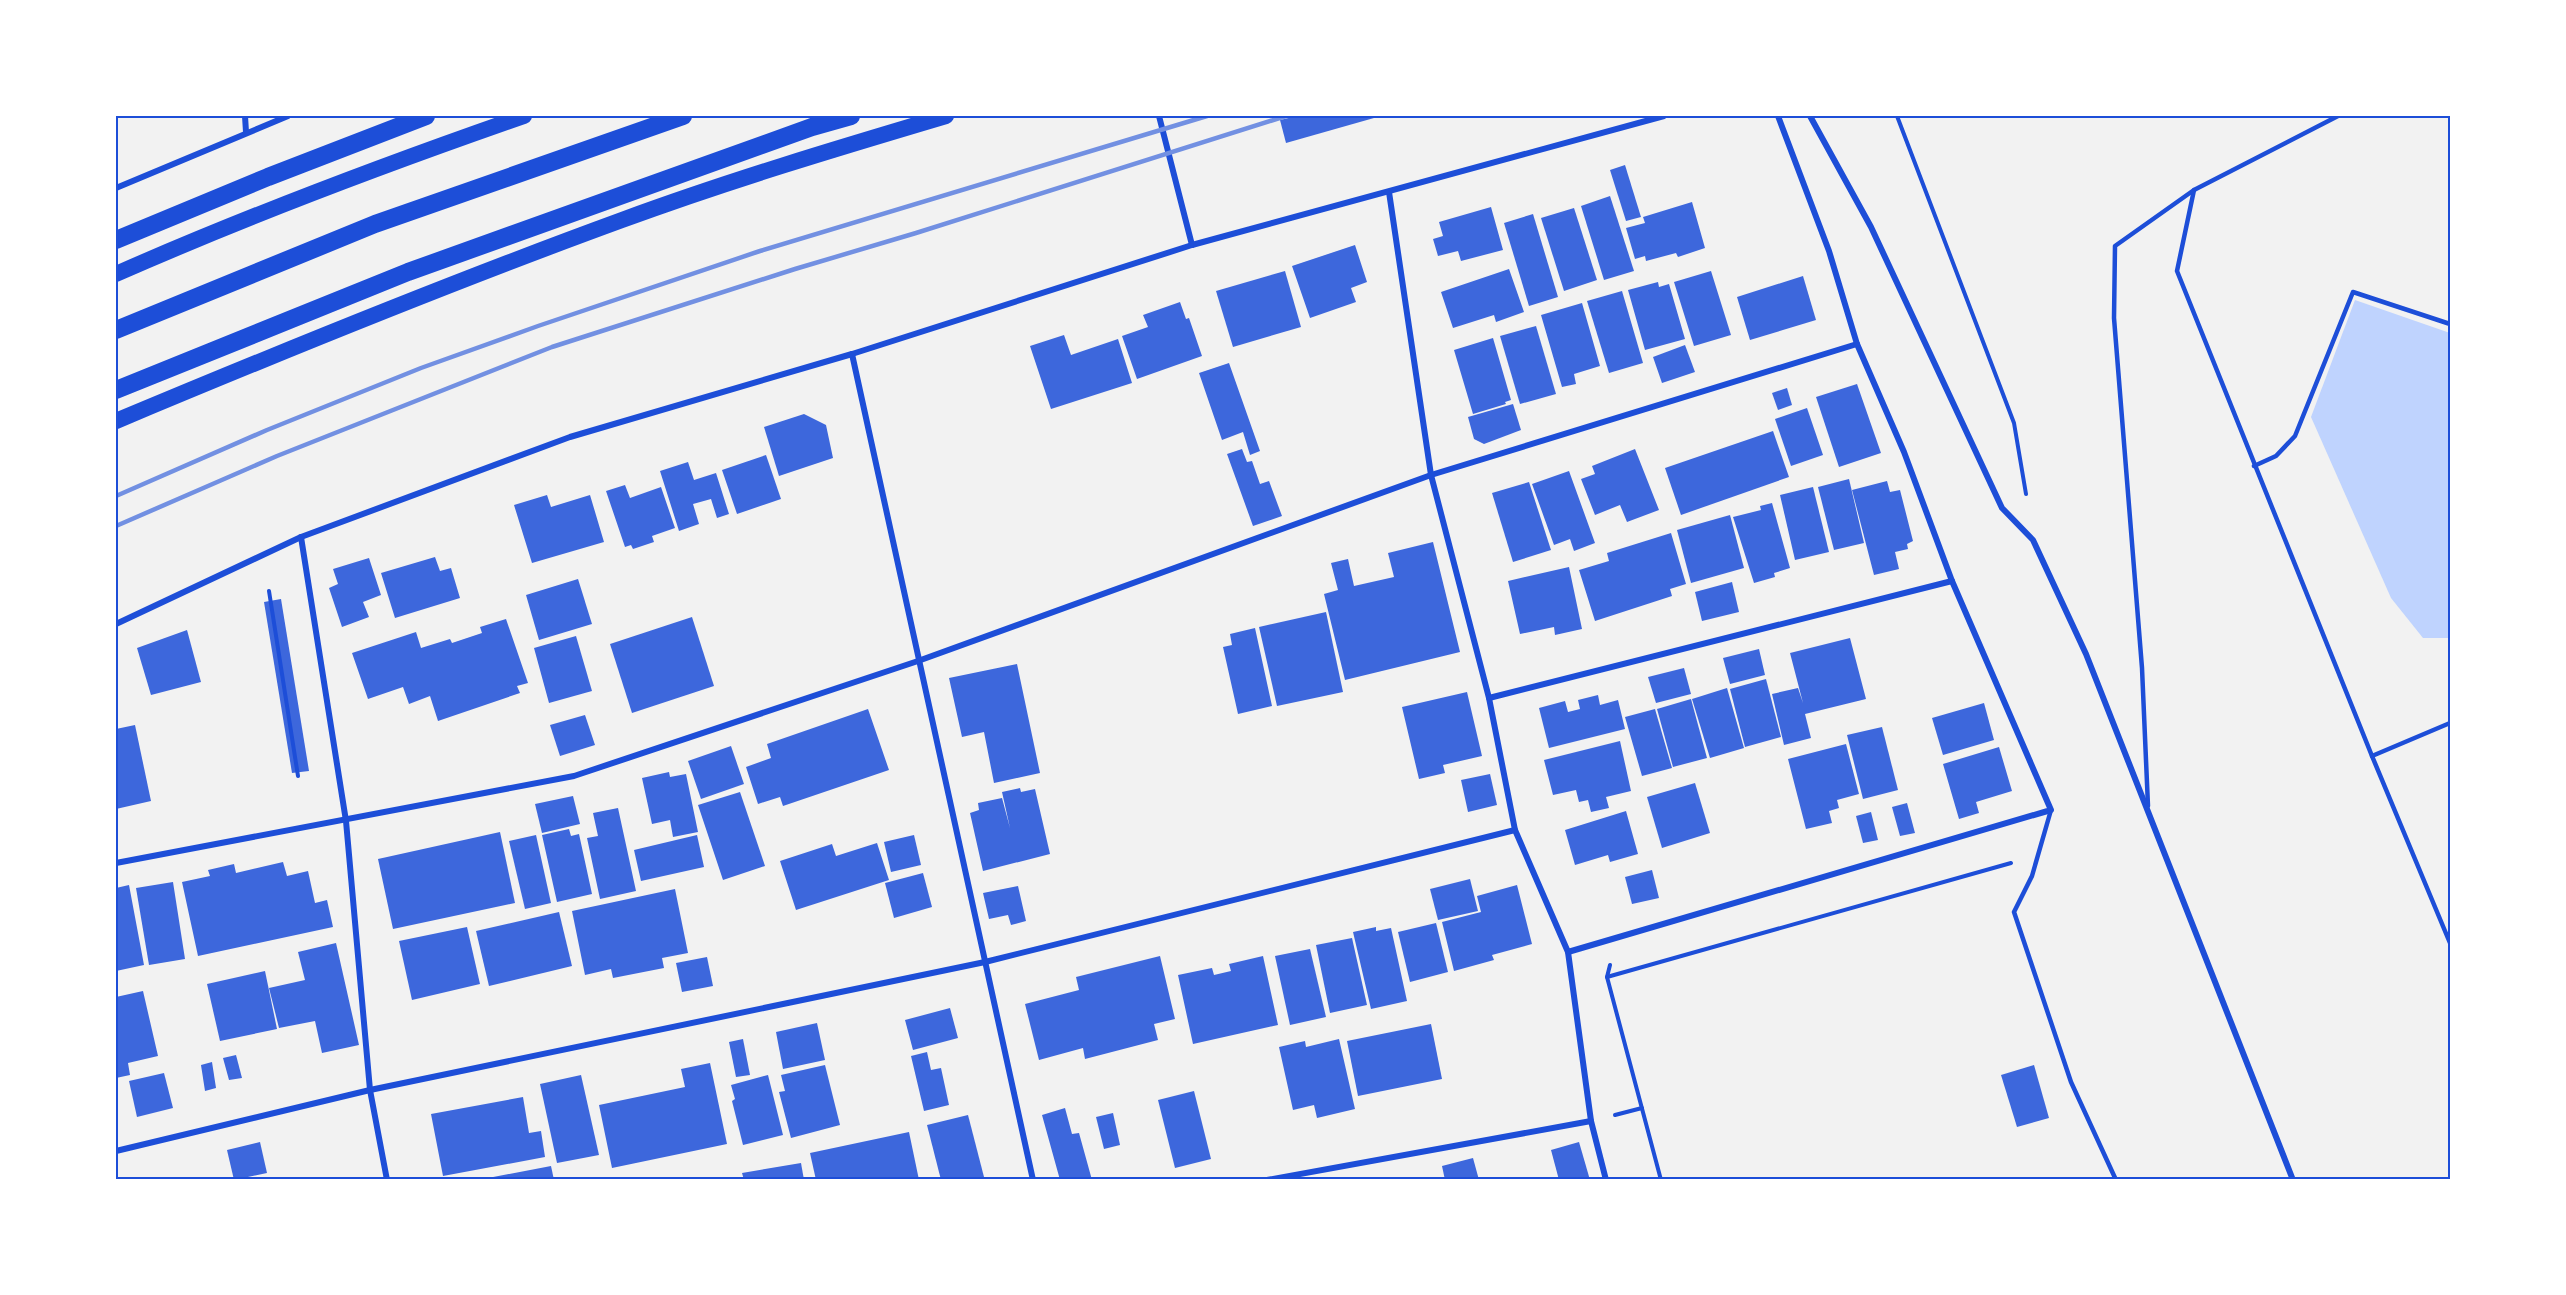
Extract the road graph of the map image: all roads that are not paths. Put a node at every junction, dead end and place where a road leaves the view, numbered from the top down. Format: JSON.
{"nodes":[{"id":1,"x":245,"y":116,"type":"edge"},
{"id":2,"x":288,"y":116,"type":"edge"},
{"id":3,"x":426,"y":116,"type":"edge"},
{"id":4,"x":524,"y":116,"type":"edge"},
{"id":5,"x":682,"y":116,"type":"edge"},
{"id":6,"x":850,"y":116,"type":"edge"},
{"id":7,"x":946,"y":116,"type":"edge"},
{"id":8,"x":1159,"y":116,"type":"edge"},
{"id":9,"x":1664,"y":116,"type":"edge"},
{"id":10,"x":1778,"y":116,"type":"edge"},
{"id":11,"x":1810,"y":116,"type":"edge"},
{"id":12,"x":2338,"y":116,"type":"edge"},
{"id":13,"x":246,"y":132,"type":"junction"},
{"id":14,"x":116,"y":188,"type":"edge"},
{"id":15,"x":2194,"y":190,"type":"junction"},
{"id":16,"x":1389,"y":192,"type":"junction"},
{"id":17,"x":116,"y":240,"type":"edge"},
{"id":18,"x":1192,"y":245,"type":"junction"},
{"id":19,"x":116,"y":274,"type":"edge"},
{"id":20,"x":2451,"y":324,"type":"edge"},
{"id":21,"x":116,"y":330,"type":"edge"},
{"id":22,"x":1857,"y":344,"type":"junction"},
{"id":23,"x":852,"y":354,"type":"junction"},
{"id":24,"x":116,"y":390,"type":"edge"},
{"id":25,"x":116,"y":421,"type":"edge"},
{"id":26,"x":2254,"y":466,"type":"junction"},
{"id":27,"x":1431,"y":475,"type":"junction"},
{"id":28,"x":301,"y":537,"type":"junction"},
{"id":29,"x":1952,"y":581,"type":"junction"},
{"id":30,"x":116,"y":624,"type":"edge"},
{"id":31,"x":918,"y":661,"type":"junction"},
{"id":32,"x":1489,"y":699,"type":"junction"},
{"id":33,"x":2451,"y":723,"type":"edge"},
{"id":34,"x":2372,"y":756,"type":"junction"},
{"id":35,"x":2051,"y":810,"type":"junction"},
{"id":36,"x":2148,"y":812,"type":"junction"},
{"id":37,"x":346,"y":821,"type":"junction"},
{"id":38,"x":1515,"y":830,"type":"junction"},
{"id":39,"x":116,"y":863,"type":"edge"},
{"id":40,"x":2451,"y":943,"type":"edge"},
{"id":41,"x":1568,"y":952,"type":"junction"},
{"id":42,"x":985,"y":962,"type":"junction"},
{"id":43,"x":370,"y":1090,"type":"junction"},
{"id":44,"x":1591,"y":1121,"type":"junction"},
{"id":45,"x":116,"y":1151,"type":"edge"},
{"id":46,"x":387,"y":1179,"type":"edge"},
{"id":47,"x":1034,"y":1179,"type":"edge"},
{"id":48,"x":1268,"y":1179,"type":"edge"},
{"id":49,"x":1606,"y":1179,"type":"edge"},
{"id":50,"x":2116,"y":1179,"type":"edge"},
{"id":51,"x":2293,"y":1179,"type":"edge"}],
"edges":[{"from":1,"to":13,"type":"street"},
{"from":2,"to":13,"type":"street"},
{"from":3,"to":17,"type":"highway"},
{"from":4,"to":19,"type":"highway"},
{"from":5,"to":21,"type":"highway"},
{"from":6,"to":24,"type":"highway"},
{"from":7,"to":25,"type":"highway"},
{"from":8,"to":18,"type":"street"},
{"from":9,"to":16,"type":"street"},
{"from":10,"to":22,"type":"street"},
{"from":11,"to":36,"type":"street"},
{"from":12,"to":15,"type":"lane"},
{"from":13,"to":14,"type":"street"},
{"from":15,"to":26,"type":"lane"},
{"from":15,"to":36,"type":"lane"},
{"from":16,"to":18,"type":"street"},
{"from":16,"to":27,"type":"street"},
{"from":18,"to":23,"type":"street"},
{"from":20,"to":26,"type":"lane"},
{"from":22,"to":27,"type":"street"},
{"from":22,"to":29,"type":"street"},
{"from":23,"to":28,"type":"street"},
{"from":23,"to":31,"type":"street"},
{"from":26,"to":34,"type":"lane"},
{"from":27,"to":31,"type":"street"},
{"from":27,"to":32,"type":"street"},
{"from":28,"to":30,"type":"street"},
{"from":28,"to":37,"type":"street"},
{"from":29,"to":32,"type":"street"},
{"from":29,"to":35,"type":"street"},
{"from":31,"to":37,"type":"street"},
{"from":31,"to":42,"type":"street"},
{"from":32,"to":38,"type":"street"},
{"from":33,"to":34,"type":"lane"},
{"from":34,"to":40,"type":"lane"},
{"from":35,"to":41,"type":"street"},
{"from":35,"to":50,"type":"lane"},
{"from":36,"to":51,"type":"street"},
{"from":37,"to":39,"type":"street"},
{"from":37,"to":43,"type":"street"},
{"from":38,"to":41,"type":"street"},
{"from":38,"to":42,"type":"street"},
{"from":41,"to":44,"type":"street"},
{"from":42,"to":43,"type":"street"},
{"from":42,"to":47,"type":"street"},
{"from":43,"to":45,"type":"street"},
{"from":43,"to":46,"type":"street"},
{"from":44,"to":48,"type":"street"},
{"from":44,"to":49,"type":"street"}]}
